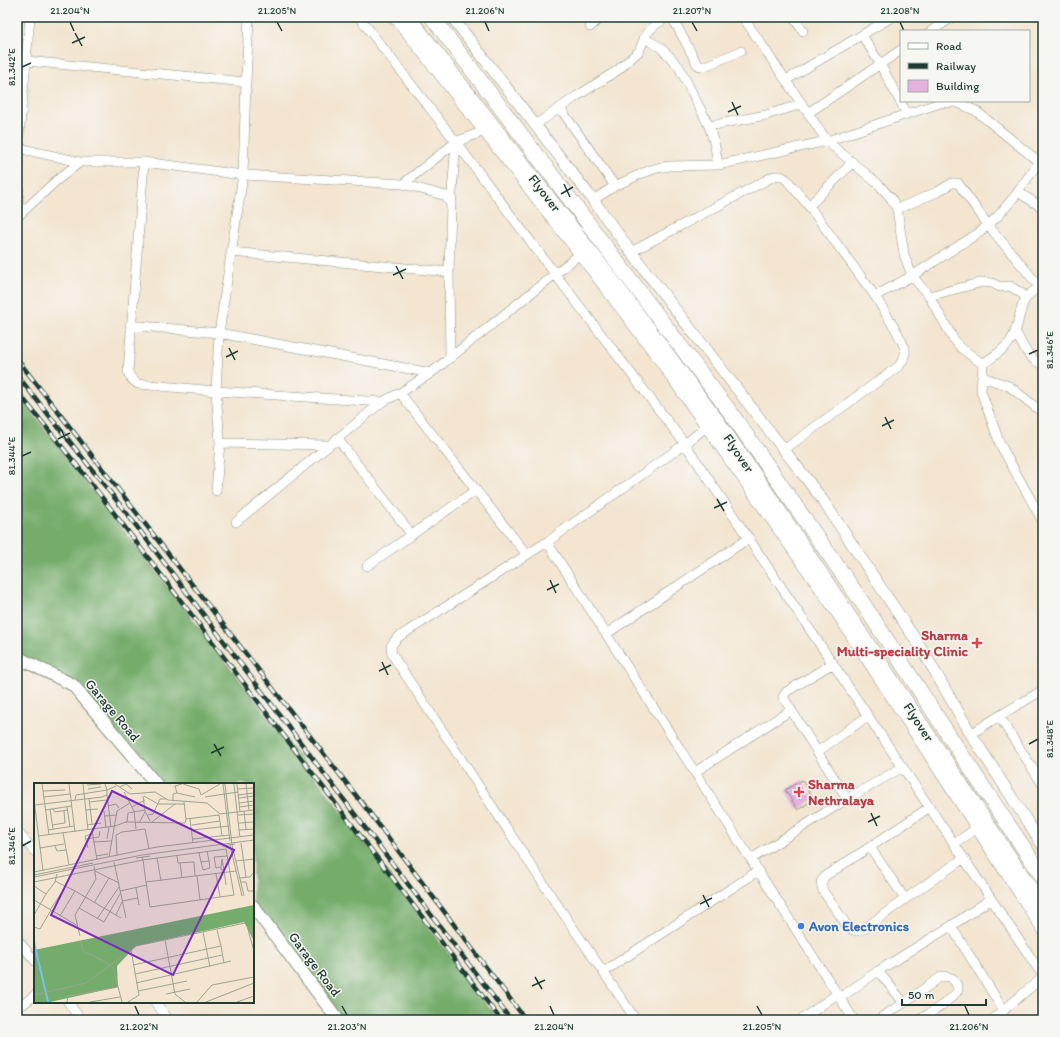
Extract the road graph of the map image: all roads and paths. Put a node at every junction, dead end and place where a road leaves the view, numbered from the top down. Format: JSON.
{"nodes":[{"id":1,"x":30,"y":17,"type":"edge"},
{"id":2,"x":249,"y":17,"type":"edge"},
{"id":3,"x":358,"y":17,"type":"edge"},
{"id":4,"x":395,"y":17,"type":"edge"},
{"id":5,"x":408,"y":17,"type":"edge"},
{"id":6,"x":432,"y":17,"type":"edge"},
{"id":7,"x":452,"y":17,"type":"edge"},
{"id":8,"x":601,"y":17,"type":"edge"},
{"id":9,"x":668,"y":17,"type":"edge"},
{"id":10,"x":672,"y":17,"type":"edge"},
{"id":11,"x":743,"y":17,"type":"edge"},
{"id":12,"x":793,"y":17,"type":"edge"},
{"id":13,"x":892,"y":17,"type":"edge"},
{"id":14,"x":953,"y":17,"type":"edge"},
{"id":15,"x":590,"y":27,"type":"dead end"},
{"id":16,"x":944,"y":28,"type":"edge"},
{"id":17,"x":803,"y":31,"type":"dead end"},
{"id":18,"x":862,"y":35,"type":"junction"},
{"id":19,"x":644,"y":38,"type":"junction"},
{"id":20,"x":741,"y":51,"type":"dead end"},
{"id":21,"x":900,"y":51,"type":"edge"},
{"id":22,"x":26,"y":61,"type":"junction"},
{"id":23,"x":880,"y":64,"type":"junction"},
{"id":24,"x":784,"y":76,"type":"junction"},
{"id":25,"x":246,"y":82,"type":"junction"},
{"id":26,"x":900,"y":101,"type":"edge"},
{"id":27,"x":901,"y":102,"type":"edge"},
{"id":28,"x":969,"y":103,"type":"edge"},
{"id":29,"x":802,"y":104,"type":"junction"},
{"id":30,"x":560,"y":108,"type":"junction"},
{"id":31,"x":808,"y":113,"type":"junction"},
{"id":32,"x":907,"y":114,"type":"junction"},
{"id":33,"x":535,"y":125,"type":"junction"},
{"id":34,"x":709,"y":126,"type":"junction"},
{"id":35,"x":484,"y":132,"type":"junction"},
{"id":36,"x":827,"y":141,"type":"junction"},
{"id":37,"x":456,"y":142,"type":"junction"},
{"id":38,"x":18,"y":148,"type":"junction"},
{"id":39,"x":1041,"y":159,"type":"edge"},
{"id":40,"x":80,"y":162,"type":"junction"},
{"id":41,"x":144,"y":162,"type":"junction"},
{"id":42,"x":852,"y":163,"type":"junction"},
{"id":43,"x":718,"y":165,"type":"junction"},
{"id":44,"x":243,"y":175,"type":"junction"},
{"id":45,"x":403,"y":184,"type":"junction"},
{"id":46,"x":615,"y":186,"type":"junction"},
{"id":47,"x":1018,"y":192,"type":"junction"},
{"id":48,"x":593,"y":200,"type":"junction"},
{"id":49,"x":451,"y":206,"type":"junction"},
{"id":50,"x":809,"y":206,"type":"junction"},
{"id":51,"x":1043,"y":208,"type":"edge"},
{"id":52,"x":897,"y":209,"type":"junction"},
{"id":53,"x":18,"y":216,"type":"edge"},
{"id":54,"x":988,"y":225,"type":"junction"},
{"id":55,"x":231,"y":252,"type":"junction"},
{"id":56,"x":631,"y":252,"type":"junction"},
{"id":57,"x":580,"y":254,"type":"junction"},
{"id":58,"x":449,"y":272,"type":"junction"},
{"id":59,"x":555,"y":274,"type":"junction"},
{"id":60,"x":912,"y":276,"type":"junction"},
{"id":61,"x":1043,"y":291,"type":"edge"},
{"id":62,"x":875,"y":296,"type":"junction"},
{"id":63,"x":929,"y":296,"type":"junction"},
{"id":64,"x":1027,"y":297,"type":"junction"},
{"id":65,"x":130,"y":325,"type":"junction"},
{"id":66,"x":1015,"y":331,"type":"junction"},
{"id":67,"x":219,"y":333,"type":"junction"},
{"id":68,"x":450,"y":358,"type":"junction"},
{"id":69,"x":983,"y":364,"type":"junction"},
{"id":70,"x":1043,"y":364,"type":"edge"},
{"id":71,"x":431,"y":373,"type":"junction"},
{"id":72,"x":982,"y":377,"type":"junction"},
{"id":73,"x":216,"y":392,"type":"junction"},
{"id":74,"x":400,"y":393,"type":"junction"},
{"id":75,"x":382,"y":402,"type":"junction"},
{"id":76,"x":1043,"y":413,"type":"edge"},
{"id":77,"x":706,"y":427,"type":"junction"},
{"id":78,"x":337,"y":438,"type":"junction"},
{"id":79,"x":220,"y":443,"type":"junction"},
{"id":80,"x":685,"y":444,"type":"junction"},
{"id":81,"x":329,"y":445,"type":"junction"},
{"id":82,"x":785,"y":450,"type":"junction"},
{"id":83,"x":476,"y":490,"type":"junction"},
{"id":84,"x":216,"y":491,"type":"dead end"},
{"id":85,"x":236,"y":522,"type":"dead end"},
{"id":86,"x":1043,"y":522,"type":"edge"},
{"id":87,"x":412,"y":535,"type":"junction"},
{"id":88,"x":749,"y":538,"type":"junction"},
{"id":89,"x":547,"y":542,"type":"junction"},
{"id":90,"x":527,"y":555,"type":"junction"},
{"id":91,"x":367,"y":566,"type":"dead end"},
{"id":92,"x":606,"y":634,"type":"junction"},
{"id":93,"x":20,"y":663,"type":"edge"},
{"id":94,"x":832,"y":663,"type":"junction"},
{"id":95,"x":1043,"y":690,"type":"edge"},
{"id":96,"x":791,"y":710,"type":"junction"},
{"id":97,"x":868,"y":716,"type":"junction"},
{"id":98,"x":999,"y":716,"type":"junction"},
{"id":99,"x":971,"y":734,"type":"junction"},
{"id":100,"x":817,"y":752,"type":"junction"},
{"id":101,"x":903,"y":767,"type":"junction"},
{"id":102,"x":694,"y":772,"type":"junction"},
{"id":103,"x":155,"y":783,"type":"edge"},
{"id":104,"x":1043,"y":785,"type":"edge"},
{"id":105,"x":847,"y":799,"type":"junction"},
{"id":106,"x":930,"y":807,"type":"junction"},
{"id":107,"x":977,"y":828,"type":"junction"},
{"id":108,"x":17,"y":831,"type":"edge"},
{"id":109,"x":954,"y":844,"type":"junction"},
{"id":110,"x":1043,"y":846,"type":"edge"},
{"id":111,"x":870,"y":847,"type":"junction"},
{"id":112,"x":34,"y":851,"type":"edge"},
{"id":113,"x":964,"y":858,"type":"junction"},
{"id":114,"x":750,"y":859,"type":"junction"},
{"id":115,"x":758,"y":871,"type":"junction"},
{"id":116,"x":1043,"y":877,"type":"edge"},
{"id":117,"x":905,"y":899,"type":"junction"},
{"id":118,"x":991,"y":899,"type":"junction"},
{"id":119,"x":254,"y":907,"type":"edge"},
{"id":120,"x":1043,"y":908,"type":"edge"},
{"id":121,"x":951,"y":926,"type":"junction"},
{"id":122,"x":1043,"y":930,"type":"edge"},
{"id":123,"x":17,"y":939,"type":"edge"},
{"id":124,"x":34,"y":960,"type":"edge"},
{"id":125,"x":878,"y":971,"type":"junction"},
{"id":126,"x":603,"y":972,"type":"junction"},
{"id":127,"x":1043,"y":976,"type":"edge"},
{"id":128,"x":34,"y":996,"type":"edge"},
{"id":129,"x":839,"y":996,"type":"junction"},
{"id":130,"x":69,"y":1003,"type":"edge"},
{"id":131,"x":156,"y":1003,"type":"edge"},
{"id":132,"x":904,"y":1003,"type":"junction"},
{"id":133,"x":17,"y":1009,"type":"edge"},
{"id":134,"x":1004,"y":1011,"type":"junction"},
{"id":135,"x":82,"y":1020,"type":"edge"},
{"id":136,"x":169,"y":1020,"type":"edge"},
{"id":137,"x":338,"y":1020,"type":"edge"},
{"id":138,"x":636,"y":1020,"type":"edge"},
{"id":139,"x":801,"y":1020,"type":"edge"},
{"id":140,"x":854,"y":1020,"type":"edge"},
{"id":141,"x":885,"y":1020,"type":"edge"},
{"id":142,"x":919,"y":1020,"type":"edge"},
{"id":143,"x":992,"y":1020,"type":"edge"}],
"edges":[{"from":1,"to":22,"type":"street"},
{"from":2,"to":25,"type":"street"},
{"from":3,"to":37,"type":"street"},
{"from":4,"to":35,"type":"street"},
{"from":5,"to":120,"type":"highway","name":"Flyover"},
{"from":6,"to":116,"type":"highway","name":"Flyover"},
{"from":7,"to":33,"type":"street"},
{"from":8,"to":15,"type":"street"},
{"from":9,"to":19,"type":"street"},
{"from":10,"to":20,"type":"street"},
{"from":11,"to":24,"type":"street"},
{"from":12,"to":17,"type":"street"},
{"from":13,"to":18,"type":"street"},
{"from":14,"to":16,"type":"street"},
{"from":18,"to":23,"type":"street"},
{"from":18,"to":24,"type":"street"},
{"from":19,"to":30,"type":"street"},
{"from":19,"to":34,"type":"street"},
{"from":21,"to":23,"type":"street"},
{"from":22,"to":25,"type":"street"},
{"from":22,"to":38,"type":"street"},
{"from":23,"to":26,"type":"street"},
{"from":23,"to":31,"type":"street"},
{"from":24,"to":29,"type":"street"},
{"from":25,"to":44,"type":"street"},
{"from":27,"to":32,"type":"street"},
{"from":28,"to":32,"type":"street"},
{"from":28,"to":39,"type":"street"},
{"from":29,"to":31,"type":"street"},
{"from":29,"to":34,"type":"street"},
{"from":30,"to":33,"type":"street"},
{"from":30,"to":46,"type":"street"},
{"from":31,"to":36,"type":"street"},
{"from":32,"to":36,"type":"street"},
{"from":33,"to":48,"type":"street"},
{"from":34,"to":43,"type":"street"},
{"from":35,"to":37,"type":"street"},
{"from":35,"to":57,"type":"street"},
{"from":36,"to":42,"type":"street"},
{"from":36,"to":43,"type":"street"},
{"from":37,"to":45,"type":"street"},
{"from":37,"to":49,"type":"street"},
{"from":37,"to":59,"type":"street"},
{"from":38,"to":40,"type":"street"},
{"from":38,"to":53,"type":"street"},
{"from":39,"to":47,"type":"street"},
{"from":40,"to":41,"type":"street"},
{"from":40,"to":53,"type":"street"},
{"from":41,"to":44,"type":"street"},
{"from":41,"to":65,"type":"street"},
{"from":42,"to":50,"type":"street"},
{"from":42,"to":52,"type":"street"},
{"from":43,"to":46,"type":"street"},
{"from":44,"to":45,"type":"street"},
{"from":44,"to":55,"type":"street"},
{"from":45,"to":49,"type":"street"},
{"from":46,"to":48,"type":"street"},
{"from":47,"to":51,"type":"street"},
{"from":47,"to":54,"type":"street"},
{"from":48,"to":56,"type":"street"},
{"from":49,"to":58,"type":"street"},
{"from":50,"to":56,"type":"street"},
{"from":50,"to":62,"type":"street"},
{"from":52,"to":54,"type":"street"},
{"from":52,"to":60,"type":"street"},
{"from":54,"to":60,"type":"street"},
{"from":54,"to":61,"type":"street"},
{"from":55,"to":58,"type":"street"},
{"from":55,"to":67,"type":"street"},
{"from":56,"to":82,"type":"street"},
{"from":57,"to":59,"type":"street"},
{"from":57,"to":77,"type":"street"},
{"from":58,"to":68,"type":"street"},
{"from":59,"to":68,"type":"street"},
{"from":59,"to":80,"type":"street"},
{"from":60,"to":62,"type":"street"},
{"from":60,"to":63,"type":"street"},
{"from":61,"to":64,"type":"street"},
{"from":62,"to":82,"type":"street"},
{"from":63,"to":64,"type":"street"},
{"from":63,"to":69,"type":"street"},
{"from":64,"to":66,"type":"street"},
{"from":65,"to":67,"type":"street"},
{"from":65,"to":73,"type":"street"},
{"from":66,"to":69,"type":"street"},
{"from":66,"to":70,"type":"street"},
{"from":67,"to":71,"type":"street"},
{"from":67,"to":73,"type":"street"},
{"from":68,"to":71,"type":"street"},
{"from":69,"to":72,"type":"street"},
{"from":71,"to":74,"type":"street"},
{"from":72,"to":76,"type":"street"},
{"from":72,"to":86,"type":"street"},
{"from":73,"to":75,"type":"street"},
{"from":73,"to":79,"type":"street"},
{"from":74,"to":75,"type":"street"},
{"from":74,"to":83,"type":"street"},
{"from":75,"to":78,"type":"street"},
{"from":77,"to":80,"type":"street"},
{"from":77,"to":107,"type":"street"},
{"from":78,"to":81,"type":"street"},
{"from":78,"to":87,"type":"street"},
{"from":79,"to":81,"type":"street"},
{"from":79,"to":84,"type":"street"},
{"from":80,"to":88,"type":"street"},
{"from":80,"to":89,"type":"street"},
{"from":81,"to":85,"type":"street"},
{"from":82,"to":99,"type":"street"},
{"from":83,"to":87,"type":"street"},
{"from":83,"to":90,"type":"street"},
{"from":87,"to":91,"type":"street"},
{"from":88,"to":92,"type":"street"},
{"from":88,"to":94,"type":"street"},
{"from":89,"to":90,"type":"street"},
{"from":89,"to":92,"type":"street"},
{"from":90,"to":126,"type":"street"},
{"from":92,"to":102,"type":"street"},
{"from":93,"to":103,"type":"main road","name":"Garage Road"},
{"from":94,"to":96,"type":"street"},
{"from":94,"to":97,"type":"street"},
{"from":95,"to":98,"type":"street"},
{"from":96,"to":100,"type":"street"},
{"from":96,"to":102,"type":"street"},
{"from":97,"to":100,"type":"street"},
{"from":97,"to":101,"type":"street"},
{"from":98,"to":99,"type":"street"},
{"from":98,"to":104,"type":"street"},
{"from":99,"to":110,"type":"street"},
{"from":100,"to":105,"type":"street"},
{"from":101,"to":105,"type":"street"},
{"from":101,"to":106,"type":"street"},
{"from":102,"to":114,"type":"street"},
{"from":105,"to":114,"type":"street"},
{"from":106,"to":109,"type":"street"},
{"from":106,"to":111,"type":"street"},
{"from":107,"to":109,"type":"street"},
{"from":107,"to":122,"type":"street"},
{"from":108,"to":112,"type":"street"},
{"from":109,"to":113,"type":"street"},
{"from":111,"to":117,"type":"street"},
{"from":111,"to":117,"type":"street"},
{"from":113,"to":117,"type":"street"},
{"from":113,"to":118,"type":"street"},
{"from":114,"to":115,"type":"street"},
{"from":115,"to":126,"type":"street"},
{"from":115,"to":129,"type":"street"},
{"from":118,"to":121,"type":"street"},
{"from":118,"to":127,"type":"street"},
{"from":119,"to":137,"type":"main road","name":"Garage Road"},
{"from":121,"to":125,"type":"street"},
{"from":121,"to":134,"type":"street"},
{"from":123,"to":124,"type":"street"},
{"from":125,"to":129,"type":"street"},
{"from":125,"to":132,"type":"street"},
{"from":126,"to":138,"type":"street"},
{"from":127,"to":134,"type":"street"},
{"from":128,"to":133,"type":"street"},
{"from":129,"to":139,"type":"street"},
{"from":129,"to":140,"type":"street"},
{"from":130,"to":135,"type":"street"},
{"from":131,"to":136,"type":"street"},
{"from":132,"to":141,"type":"street"},
{"from":132,"to":142,"type":"street"},
{"from":134,"to":143,"type":"street"}]}
